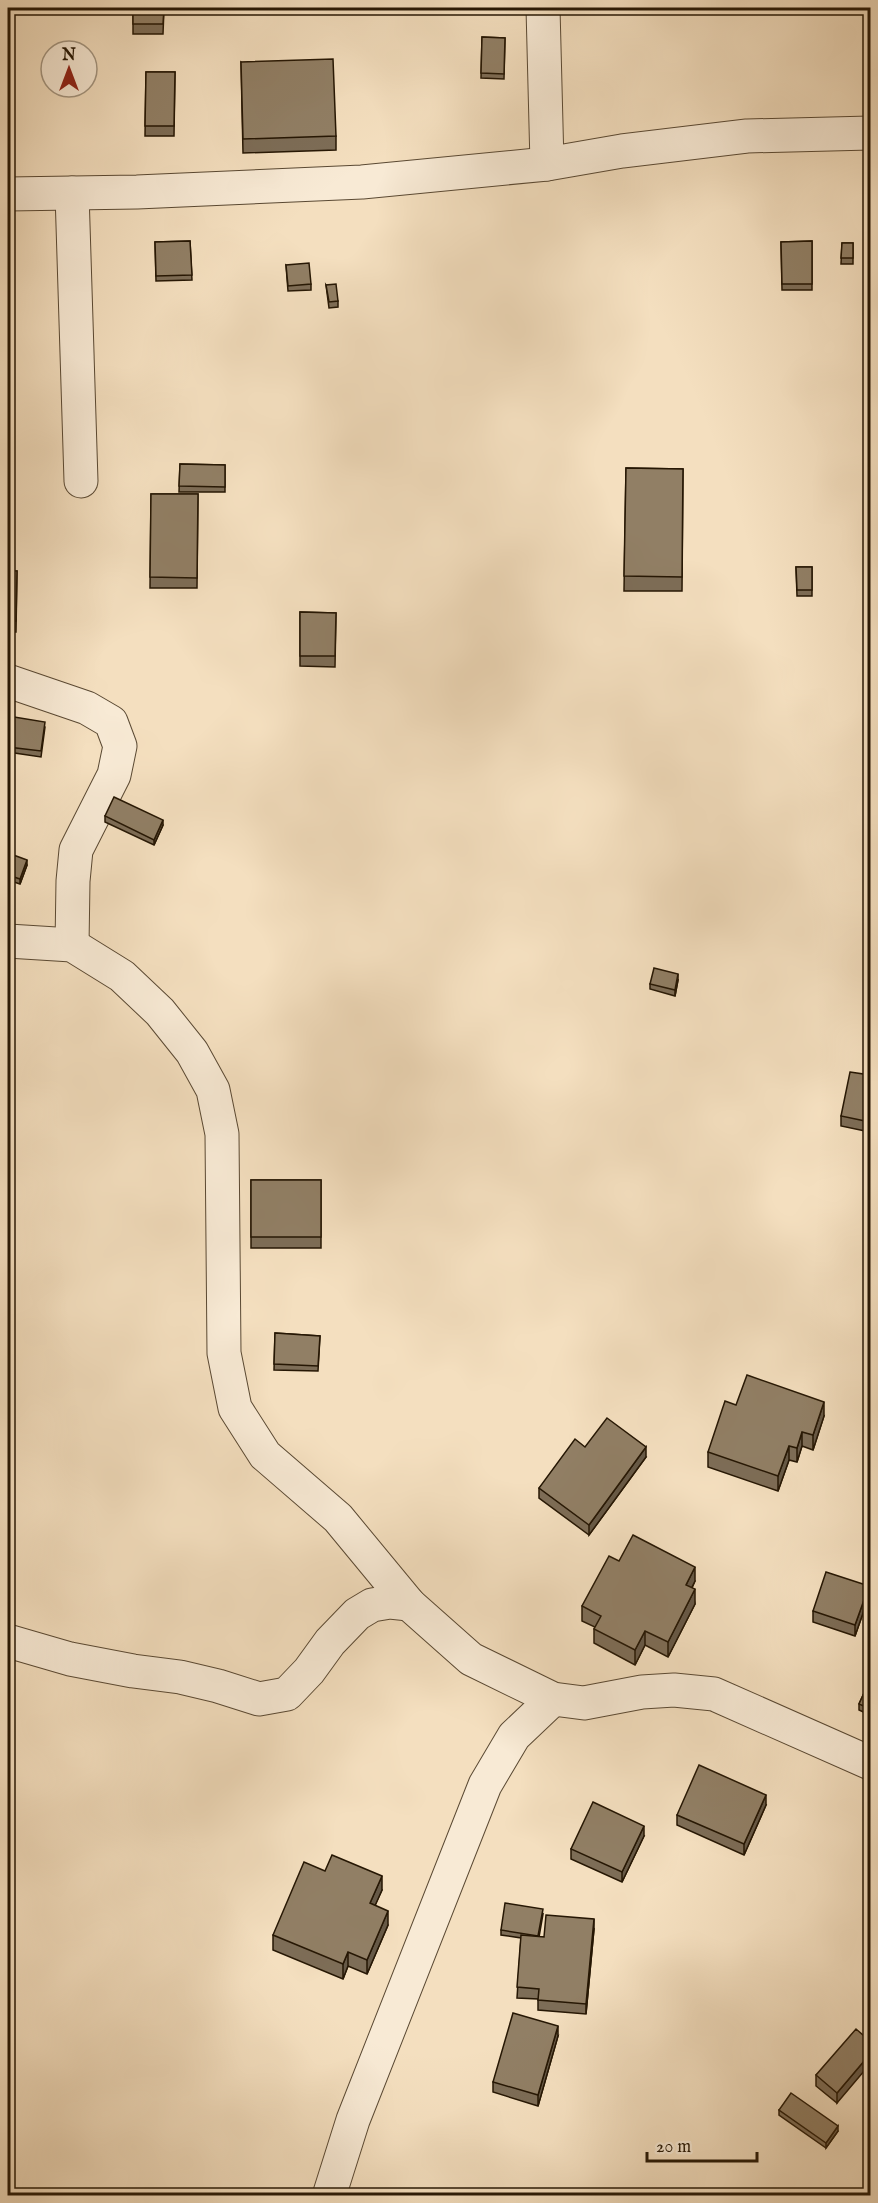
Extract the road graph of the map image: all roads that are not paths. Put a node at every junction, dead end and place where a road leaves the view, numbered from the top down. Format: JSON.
{"nodes":[{"id":1,"x":543,"y":8,"type":"edge"},
{"id":2,"x":870,"y":134,"type":"edge"},
{"id":3,"x":548,"y":164,"type":"junction"},
{"id":4,"x":72,"y":192,"type":"junction"},
{"id":5,"x":8,"y":194,"type":"edge"},
{"id":6,"x":81,"y":482,"type":"dead end"},
{"id":7,"x":8,"y":681,"type":"edge"},
{"id":8,"x":8,"y":941,"type":"edge"},
{"id":9,"x":72,"y":945,"type":"junction"},
{"id":10,"x":409,"y":1604,"type":"junction"},
{"id":11,"x":8,"y":1641,"type":"edge"},
{"id":12,"x":553,"y":1699,"type":"junction"},
{"id":13,"x":870,"y":1764,"type":"edge"},
{"id":14,"x":328,"y":2196,"type":"edge"}],
"edges":[{"from":1,"to":3,"type":"street"},
{"from":2,"to":3,"type":"street"},
{"from":3,"to":4,"type":"street"},
{"from":4,"to":5,"type":"street"},
{"from":4,"to":6,"type":"street"},
{"from":7,"to":9,"type":"street"},
{"from":8,"to":9,"type":"street"},
{"from":9,"to":10,"type":"street"},
{"from":10,"to":11,"type":"street"},
{"from":10,"to":12,"type":"street"},
{"from":12,"to":13,"type":"street"},
{"from":12,"to":14,"type":"street"}]}
